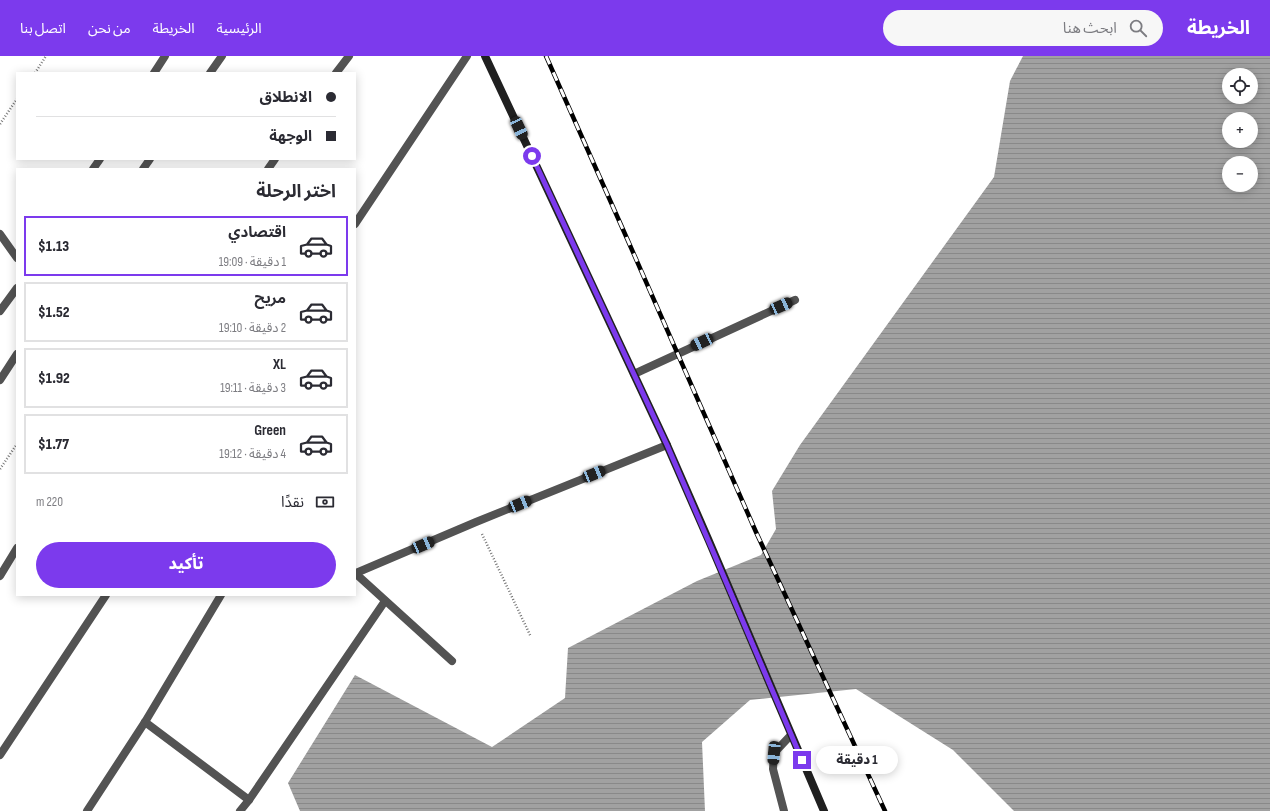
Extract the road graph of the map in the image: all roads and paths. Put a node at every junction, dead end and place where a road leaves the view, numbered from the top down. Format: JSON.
{"nodes":[{"id":1,"x":46,"y":56,"type":"edge"},
{"id":2,"x":165,"y":56,"type":"edge"},
{"id":3,"x":222,"y":56,"type":"edge"},
{"id":4,"x":349,"y":56,"type":"edge"},
{"id":5,"x":468,"y":56,"type":"edge"},
{"id":6,"x":486,"y":56,"type":"edge"},
{"id":7,"x":36,"y":72,"type":"edge"},
{"id":8,"x":155,"y":72,"type":"edge"},
{"id":9,"x":211,"y":72,"type":"edge"},
{"id":10,"x":337,"y":72,"type":"edge"},
{"id":11,"x":16,"y":100,"type":"edge"},
{"id":12,"x":0,"y":124,"type":"edge"},
{"id":13,"x":356,"y":223,"type":"edge"},
{"id":14,"x":0,"y":234,"type":"edge"},
{"id":15,"x":16,"y":257,"type":"edge"},
{"id":16,"x":16,"y":289,"type":"edge"},
{"id":17,"x":795,"y":300,"type":"dead end"},
{"id":18,"x":0,"y":311,"type":"edge"},
{"id":19,"x":16,"y":356,"type":"edge"},
{"id":20,"x":634,"y":374,"type":"junction"},
{"id":21,"x":0,"y":380,"type":"edge"},
{"id":22,"x":667,"y":445,"type":"junction"},
{"id":23,"x":16,"y":446,"type":"edge"},
{"id":24,"x":0,"y":470,"type":"edge"},
{"id":25,"x":476,"y":522,"type":"junction"},
{"id":26,"x":16,"y":550,"type":"edge"},
{"id":27,"x":356,"y":573,"type":"edge"},
{"id":28,"x":356,"y":574,"type":"edge"},
{"id":29,"x":0,"y":576,"type":"edge"},
{"id":30,"x":105,"y":596,"type":"edge"},
{"id":31,"x":220,"y":596,"type":"edge"},
{"id":32,"x":385,"y":601,"type":"junction"},
{"id":33,"x":531,"y":637,"type":"dead end"},
{"id":34,"x":452,"y":661,"type":"dead end"},
{"id":35,"x":145,"y":722,"type":"junction"},
{"id":36,"x":791,"y":735,"type":"junction"},
{"id":37,"x":0,"y":755,"type":"edge"},
{"id":38,"x":249,"y":800,"type":"junction"},
{"id":39,"x":87,"y":811,"type":"edge"},
{"id":40,"x":240,"y":811,"type":"edge"},
{"id":41,"x":784,"y":811,"type":"edge"},
{"id":42,"x":824,"y":811,"type":"edge"}],
"edges":[{"from":1,"to":7,"type":"path"},
{"from":2,"to":8,"type":"street"},
{"from":3,"to":9,"type":"street"},
{"from":4,"to":10,"type":"street"},
{"from":5,"to":13,"type":"street"},
{"from":6,"to":20,"type":"main road"},
{"from":11,"to":12,"type":"path"},
{"from":14,"to":15,"type":"street"},
{"from":16,"to":18,"type":"street"},
{"from":17,"to":20,"type":"street"},
{"from":19,"to":21,"type":"street"},
{"from":20,"to":22,"type":"main road"},
{"from":22,"to":25,"type":"street"},
{"from":22,"to":36,"type":"main road"},
{"from":23,"to":24,"type":"path"},
{"from":25,"to":27,"type":"street"},
{"from":25,"to":33,"type":"path"},
{"from":26,"to":29,"type":"street"},
{"from":28,"to":32,"type":"street"},
{"from":30,"to":37,"type":"street"},
{"from":31,"to":35,"type":"street"},
{"from":32,"to":34,"type":"street"},
{"from":32,"to":38,"type":"street"},
{"from":35,"to":38,"type":"street"},
{"from":35,"to":39,"type":"street"},
{"from":36,"to":41,"type":"street"},
{"from":36,"to":42,"type":"main road"},
{"from":38,"to":40,"type":"street"}]}
